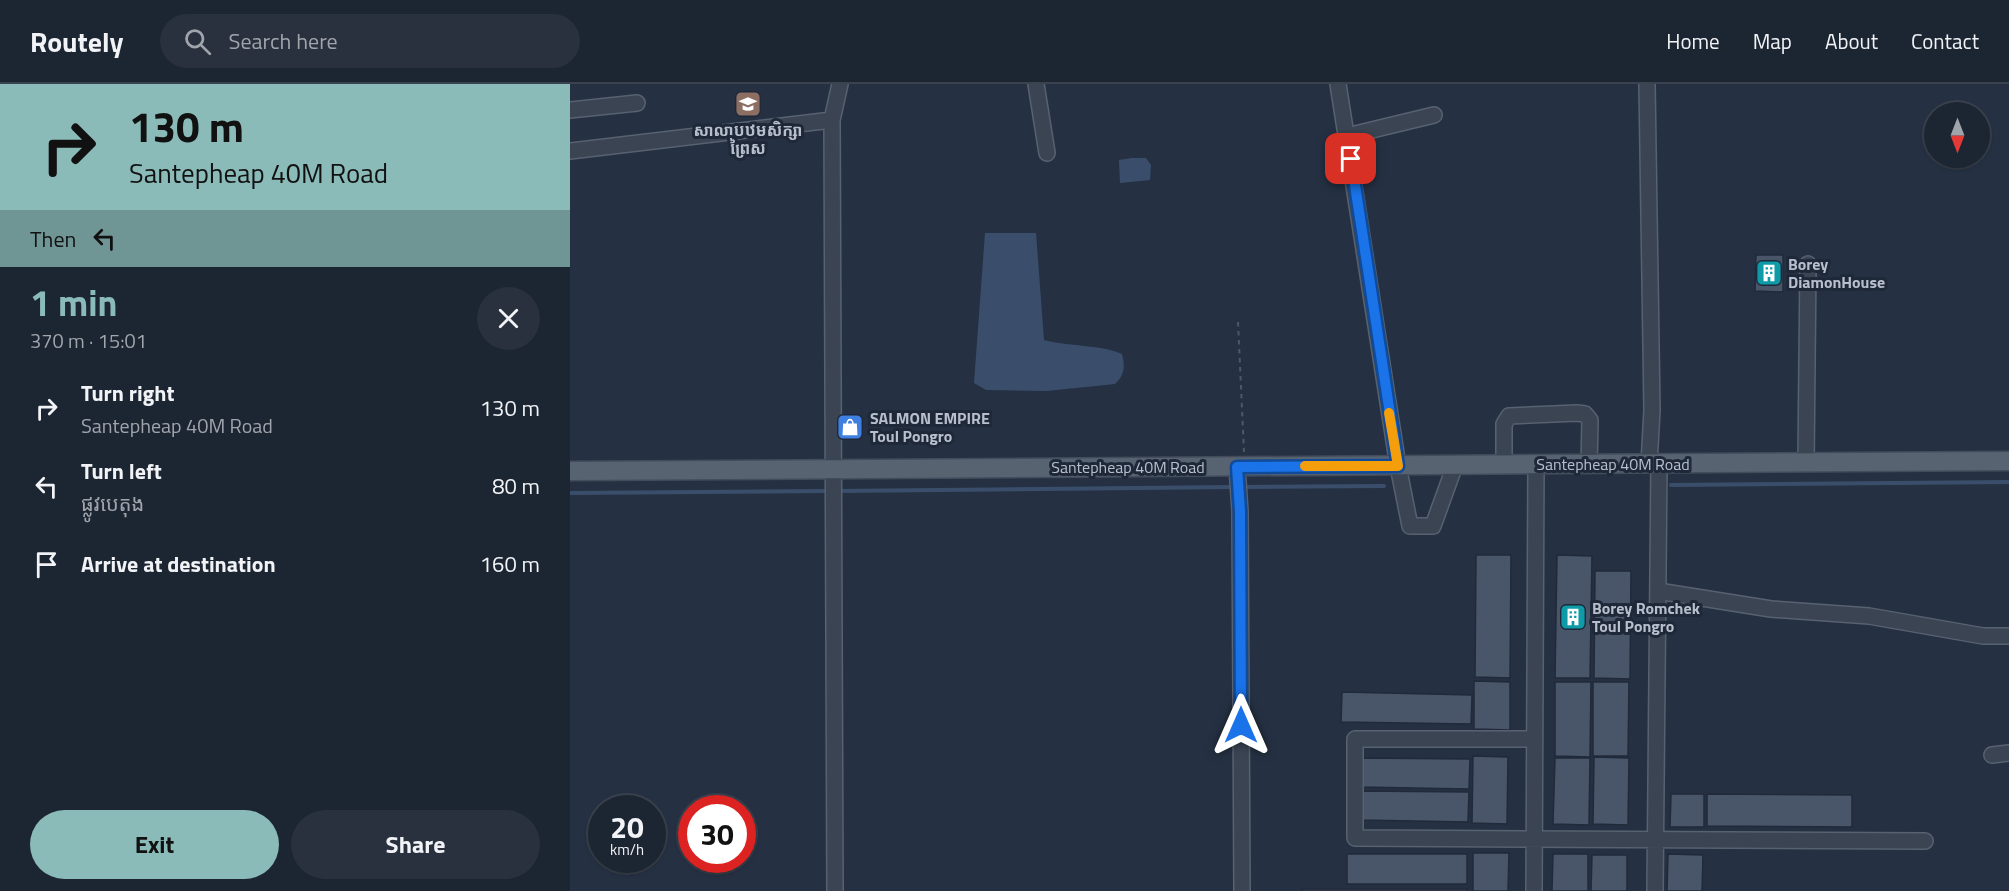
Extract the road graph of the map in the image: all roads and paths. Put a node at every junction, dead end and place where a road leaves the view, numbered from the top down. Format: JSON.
{"nodes":[{"id":1,"x":840,"y":84,"type":"edge"},
{"id":2,"x":1036,"y":84,"type":"edge"},
{"id":3,"x":1338,"y":84,"type":"edge"},
{"id":4,"x":1647,"y":84,"type":"edge"},
{"id":5,"x":637,"y":103,"type":"dead end"},
{"id":6,"x":570,"y":110,"type":"edge"},
{"id":7,"x":1434,"y":115,"type":"dead end"},
{"id":8,"x":832,"y":120,"type":"junction"},
{"id":9,"x":1347,"y":136,"type":"junction"},
{"id":10,"x":570,"y":151,"type":"edge"},
{"id":11,"x":1047,"y":153,"type":"dead end"},
{"id":12,"x":1808,"y":264,"type":"dead end"},
{"id":13,"x":1238,"y":322,"type":"dead end"},
{"id":14,"x":2009,"y":461,"type":"edge"},
{"id":15,"x":1806,"y":463,"type":"junction"},
{"id":16,"x":1536,"y":464,"type":"junction"},
{"id":17,"x":1589,"y":464,"type":"junction"},
{"id":18,"x":1654,"y":464,"type":"junction"},
{"id":19,"x":1455,"y":465,"type":"junction"},
{"id":20,"x":1504,"y":465,"type":"junction"},
{"id":21,"x":1398,"y":466,"type":"junction"},
{"id":22,"x":570,"y":471,"type":"edge"},
{"id":23,"x":1240,"y":471,"type":"junction"},
{"id":24,"x":832,"y":476,"type":"junction"},
{"id":25,"x":1658,"y":591,"type":"junction"},
{"id":26,"x":2009,"y":636,"type":"edge"},
{"id":27,"x":1534,"y":739,"type":"junction"},
{"id":28,"x":2009,"y":753,"type":"edge"},
{"id":29,"x":1992,"y":755,"type":"dead end"},
{"id":30,"x":1534,"y":839,"type":"junction"},
{"id":31,"x":1655,"y":840,"type":"junction"},
{"id":32,"x":1925,"y":841,"type":"dead end"},
{"id":33,"x":835,"y":891,"type":"edge"},
{"id":34,"x":1242,"y":891,"type":"edge"},
{"id":35,"x":1534,"y":891,"type":"edge"},
{"id":36,"x":1655,"y":891,"type":"edge"}],
"edges":[{"from":1,"to":8,"type":"street"},
{"from":2,"to":11,"type":"street"},
{"from":3,"to":9,"type":"street"},
{"from":4,"to":18,"type":"street"},
{"from":5,"to":6,"type":"street"},
{"from":7,"to":9,"type":"street"},
{"from":8,"to":10,"type":"street"},
{"from":8,"to":24,"type":"street"},
{"from":9,"to":21,"type":"street"},
{"from":12,"to":15,"type":"street"},
{"from":13,"to":23,"type":"path"},
{"from":14,"to":15,"type":"main road","name":"Santepheap 40M Road"},
{"from":15,"to":18,"type":"main road","name":"Santepheap 40M Road"},
{"from":16,"to":17,"type":"main road","name":"Santepheap 40M Road"},
{"from":16,"to":20,"type":"main road","name":"Santepheap 40M Road"},
{"from":16,"to":27,"type":"street"},
{"from":17,"to":18,"type":"main road","name":"Santepheap 40M Road"},
{"from":17,"to":20,"type":"street"},
{"from":18,"to":25,"type":"street"},
{"from":19,"to":20,"type":"main road","name":"Santepheap 40M Road"},
{"from":19,"to":21,"type":"main road","name":"Santepheap 40M Road"},
{"from":19,"to":21,"type":"street"},
{"from":21,"to":23,"type":"main road","name":"Santepheap 40M Road"},
{"from":22,"to":24,"type":"main road","name":"Santepheap 40M Road"},
{"from":23,"to":24,"type":"main road","name":"Santepheap 40M Road"},
{"from":23,"to":34,"type":"street"},
{"from":24,"to":33,"type":"street"},
{"from":25,"to":26,"type":"street"},
{"from":25,"to":31,"type":"street"},
{"from":27,"to":30,"type":"street"},
{"from":27,"to":30,"type":"street"},
{"from":28,"to":29,"type":"street"},
{"from":30,"to":31,"type":"street"},
{"from":30,"to":35,"type":"street"},
{"from":31,"to":32,"type":"street"},
{"from":31,"to":36,"type":"street"}]}
